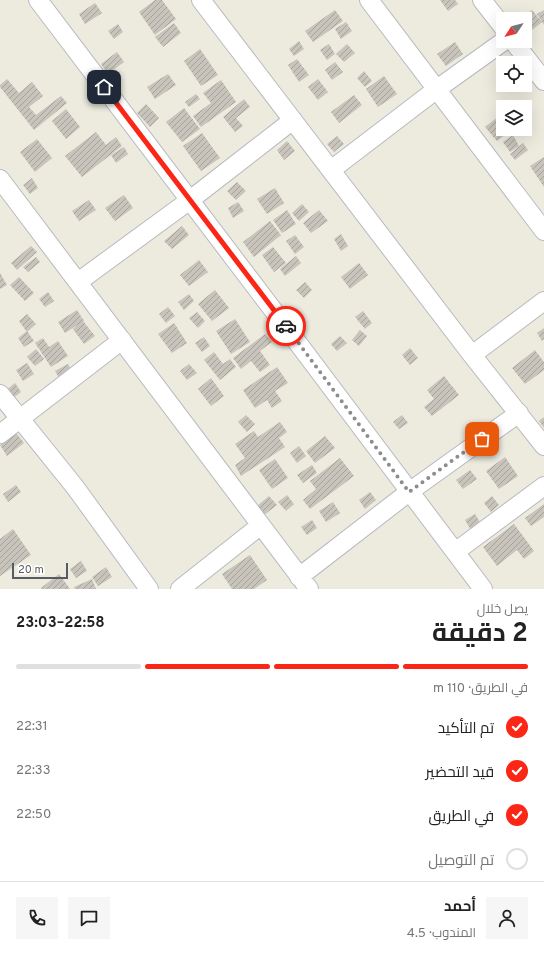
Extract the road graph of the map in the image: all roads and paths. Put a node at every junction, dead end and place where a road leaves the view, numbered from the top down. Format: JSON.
{"nodes":[{"id":1,"x":38,"y":0,"type":"edge"},
{"id":2,"x":201,"y":0,"type":"edge"},
{"id":3,"x":369,"y":0,"type":"edge"},
{"id":4,"x":482,"y":0,"type":"edge"},
{"id":5,"x":496,"y":18,"type":"edge"},
{"id":6,"x":496,"y":47,"type":"edge"},
{"id":7,"x":518,"y":48,"type":"edge"},
{"id":8,"x":544,"y":81,"type":"edge"},
{"id":9,"x":437,"y":89,"type":"junction"},
{"id":10,"x":293,"y":120,"type":"junction"},
{"id":11,"x":331,"y":170,"type":"junction"},
{"id":12,"x":0,"y":179,"type":"edge"},
{"id":13,"x":190,"y":200,"type":"junction"},
{"id":14,"x":544,"y":231,"type":"edge"},
{"id":15,"x":78,"y":282,"type":"junction"},
{"id":16,"x":544,"y":301,"type":"edge"},
{"id":17,"x":122,"y":340,"type":"junction"},
{"id":18,"x":472,"y":355,"type":"junction"},
{"id":19,"x":0,"y":394,"type":"edge"},
{"id":20,"x":518,"y":413,"type":"junction"},
{"id":21,"x":20,"y":419,"type":"junction"},
{"id":22,"x":0,"y":434,"type":"edge"},
{"id":23,"x":544,"y":446,"type":"edge"},
{"id":24,"x":544,"y":486,"type":"edge"},
{"id":25,"x":409,"y":492,"type":"junction"},
{"id":26,"x":261,"y":525,"type":"junction"},
{"id":27,"x":455,"y":552,"type":"junction"},
{"id":28,"x":304,"y":583,"type":"edge"},
{"id":29,"x":149,"y":589,"type":"edge"},
{"id":30,"x":180,"y":589,"type":"edge"},
{"id":31,"x":483,"y":589,"type":"edge"}],
"edges":[{"from":1,"to":13,"type":"street"},
{"from":2,"to":10,"type":"street"},
{"from":3,"to":9,"type":"street"},
{"from":4,"to":5,"type":"street"},
{"from":6,"to":9,"type":"street"},
{"from":7,"to":8,"type":"street"},
{"from":9,"to":11,"type":"street"},
{"from":9,"to":14,"type":"street"},
{"from":10,"to":11,"type":"street"},
{"from":10,"to":13,"type":"street"},
{"from":11,"to":18,"type":"street"},
{"from":12,"to":15,"type":"street"},
{"from":13,"to":15,"type":"street"},
{"from":13,"to":25,"type":"street"},
{"from":15,"to":17,"type":"street"},
{"from":16,"to":18,"type":"street"},
{"from":17,"to":21,"type":"street"},
{"from":17,"to":26,"type":"street"},
{"from":18,"to":20,"type":"street"},
{"from":19,"to":21,"type":"street"},
{"from":20,"to":23,"type":"street"},
{"from":20,"to":25,"type":"street"},
{"from":21,"to":22,"type":"street"},
{"from":21,"to":29,"type":"street"},
{"from":24,"to":27,"type":"street"},
{"from":25,"to":27,"type":"street"},
{"from":25,"to":28,"type":"street"},
{"from":26,"to":28,"type":"street"},
{"from":26,"to":30,"type":"street"},
{"from":27,"to":31,"type":"street"}]}
